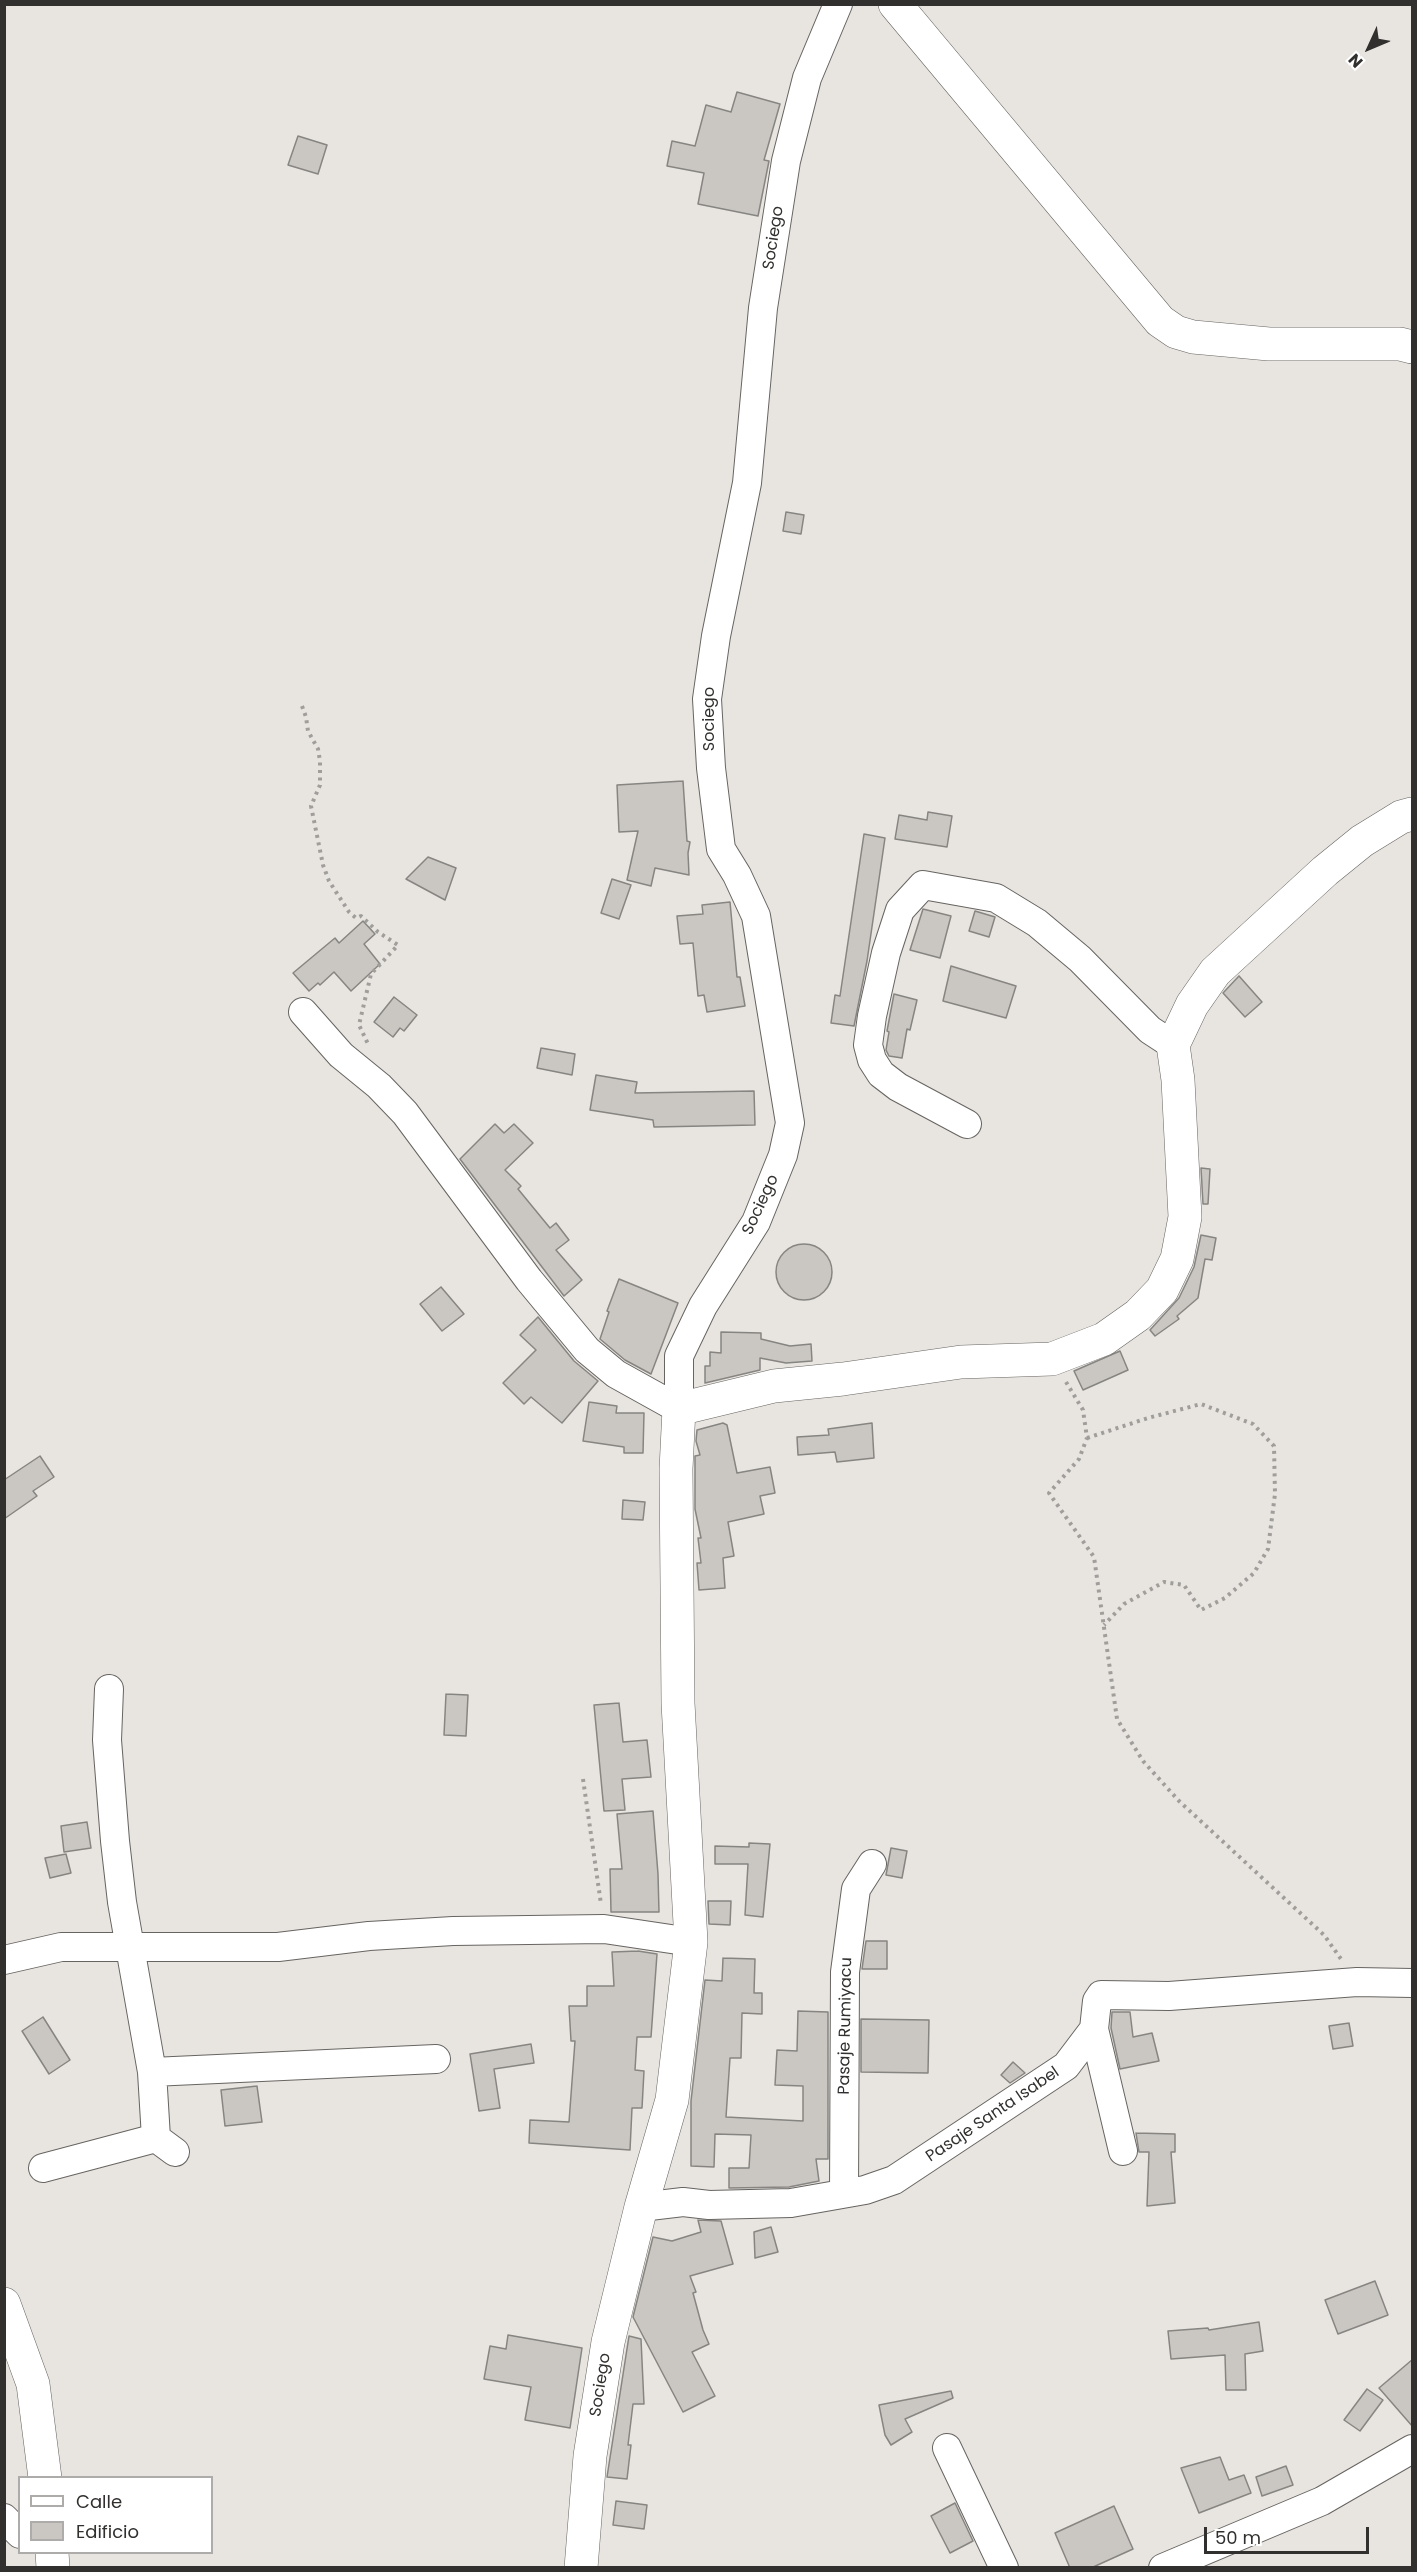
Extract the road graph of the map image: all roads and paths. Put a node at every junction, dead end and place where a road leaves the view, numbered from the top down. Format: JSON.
{"nodes":[{"id":1,"x":838,"y":4,"type":"edge"},
{"id":2,"x":895,"y":4,"type":"edge"},
{"id":3,"x":1413,"y":346,"type":"edge"},
{"id":4,"x":302,"y":706,"type":"dead end"},
{"id":5,"x":1413,"y":814,"type":"edge"},
{"id":6,"x":303,"y":1012,"type":"dead end"},
{"id":7,"x":1173,"y":1045,"type":"junction"},
{"id":8,"x":379,"y":1086,"type":"junction"},
{"id":9,"x":968,"y":1124,"type":"dead end"},
{"id":10,"x":1052,"y":1359,"type":"junction"},
{"id":11,"x":679,"y":1409,"type":"junction"},
{"id":12,"x":1087,"y":1438,"type":"junction"},
{"id":13,"x":1103,"y":1625,"type":"junction"},
{"id":14,"x":109,"y":1689,"type":"dead end"},
{"id":15,"x":583,"y":1779,"type":"dead end"},
{"id":16,"x":872,"y":1864,"type":"dead end"},
{"id":17,"x":604,"y":1929,"type":"junction"},
{"id":18,"x":691,"y":1942,"type":"junction"},
{"id":19,"x":130,"y":1946,"type":"junction"},
{"id":20,"x":4,"y":1960,"type":"edge"},
{"id":21,"x":1357,"y":1982,"type":"junction"},
{"id":22,"x":1413,"y":1983,"type":"edge"},
{"id":23,"x":1094,"y":2029,"type":"junction"},
{"id":24,"x":436,"y":2059,"type":"dead end"},
{"id":25,"x":152,"y":2072,"type":"junction"},
{"id":26,"x":1123,"y":2151,"type":"dead end"},
{"id":27,"x":43,"y":2168,"type":"dead end"},
{"id":28,"x":844,"y":2193,"type":"junction"},
{"id":29,"x":641,"y":2207,"type":"junction"},
{"id":30,"x":4,"y":2304,"type":"edge"},
{"id":31,"x":947,"y":2448,"type":"dead end"},
{"id":32,"x":1413,"y":2449,"type":"edge"},
{"id":33,"x":45,"y":2476,"type":"edge"},
{"id":34,"x":4,"y":2518,"type":"edge"},
{"id":35,"x":18,"y":2532,"type":"edge"},
{"id":36,"x":39,"y":2554,"type":"edge"},
{"id":37,"x":53,"y":2568,"type":"edge"},
{"id":38,"x":581,"y":2568,"type":"edge"},
{"id":39,"x":1004,"y":2568,"type":"edge"},
{"id":40,"x":1164,"y":2568,"type":"edge"}],
"edges":[{"from":1,"to":11,"type":"street","name":"Sociego"},
{"from":2,"to":3,"type":"main road"},
{"from":4,"to":8,"type":"path"},
{"from":5,"to":7,"type":"main road"},
{"from":6,"to":8,"type":"street"},
{"from":7,"to":9,"type":"street"},
{"from":7,"to":10,"type":"main road"},
{"from":8,"to":11,"type":"street"},
{"from":10,"to":11,"type":"main road"},
{"from":10,"to":12,"type":"path"},
{"from":11,"to":18,"type":"main road","name":"Sociego"},
{"from":12,"to":13,"type":"path"},
{"from":12,"to":13,"type":"path"},
{"from":13,"to":21,"type":"path"},
{"from":14,"to":19,"type":"street"},
{"from":15,"to":17,"type":"path"},
{"from":16,"to":28,"type":"street","name":"Pasaje Rumiyacu"},
{"from":17,"to":18,"type":"street"},
{"from":17,"to":19,"type":"street"},
{"from":18,"to":29,"type":"main road","name":"Sociego"},
{"from":19,"to":20,"type":"street"},
{"from":19,"to":25,"type":"street"},
{"from":21,"to":22,"type":"street"},
{"from":21,"to":23,"type":"street"},
{"from":23,"to":26,"type":"street"},
{"from":23,"to":28,"type":"street","name":"Pasaje Santa Isabel"},
{"from":24,"to":25,"type":"street"},
{"from":25,"to":27,"type":"street"},
{"from":28,"to":29,"type":"street","name":"Pasaje Santa Isabel"},
{"from":29,"to":38,"type":"main road","name":"Sociego"},
{"from":30,"to":33,"type":"main road"},
{"from":31,"to":39,"type":"street"},
{"from":32,"to":40,"type":"street"},
{"from":34,"to":35,"type":"street"},
{"from":36,"to":37,"type":"street"}]}
